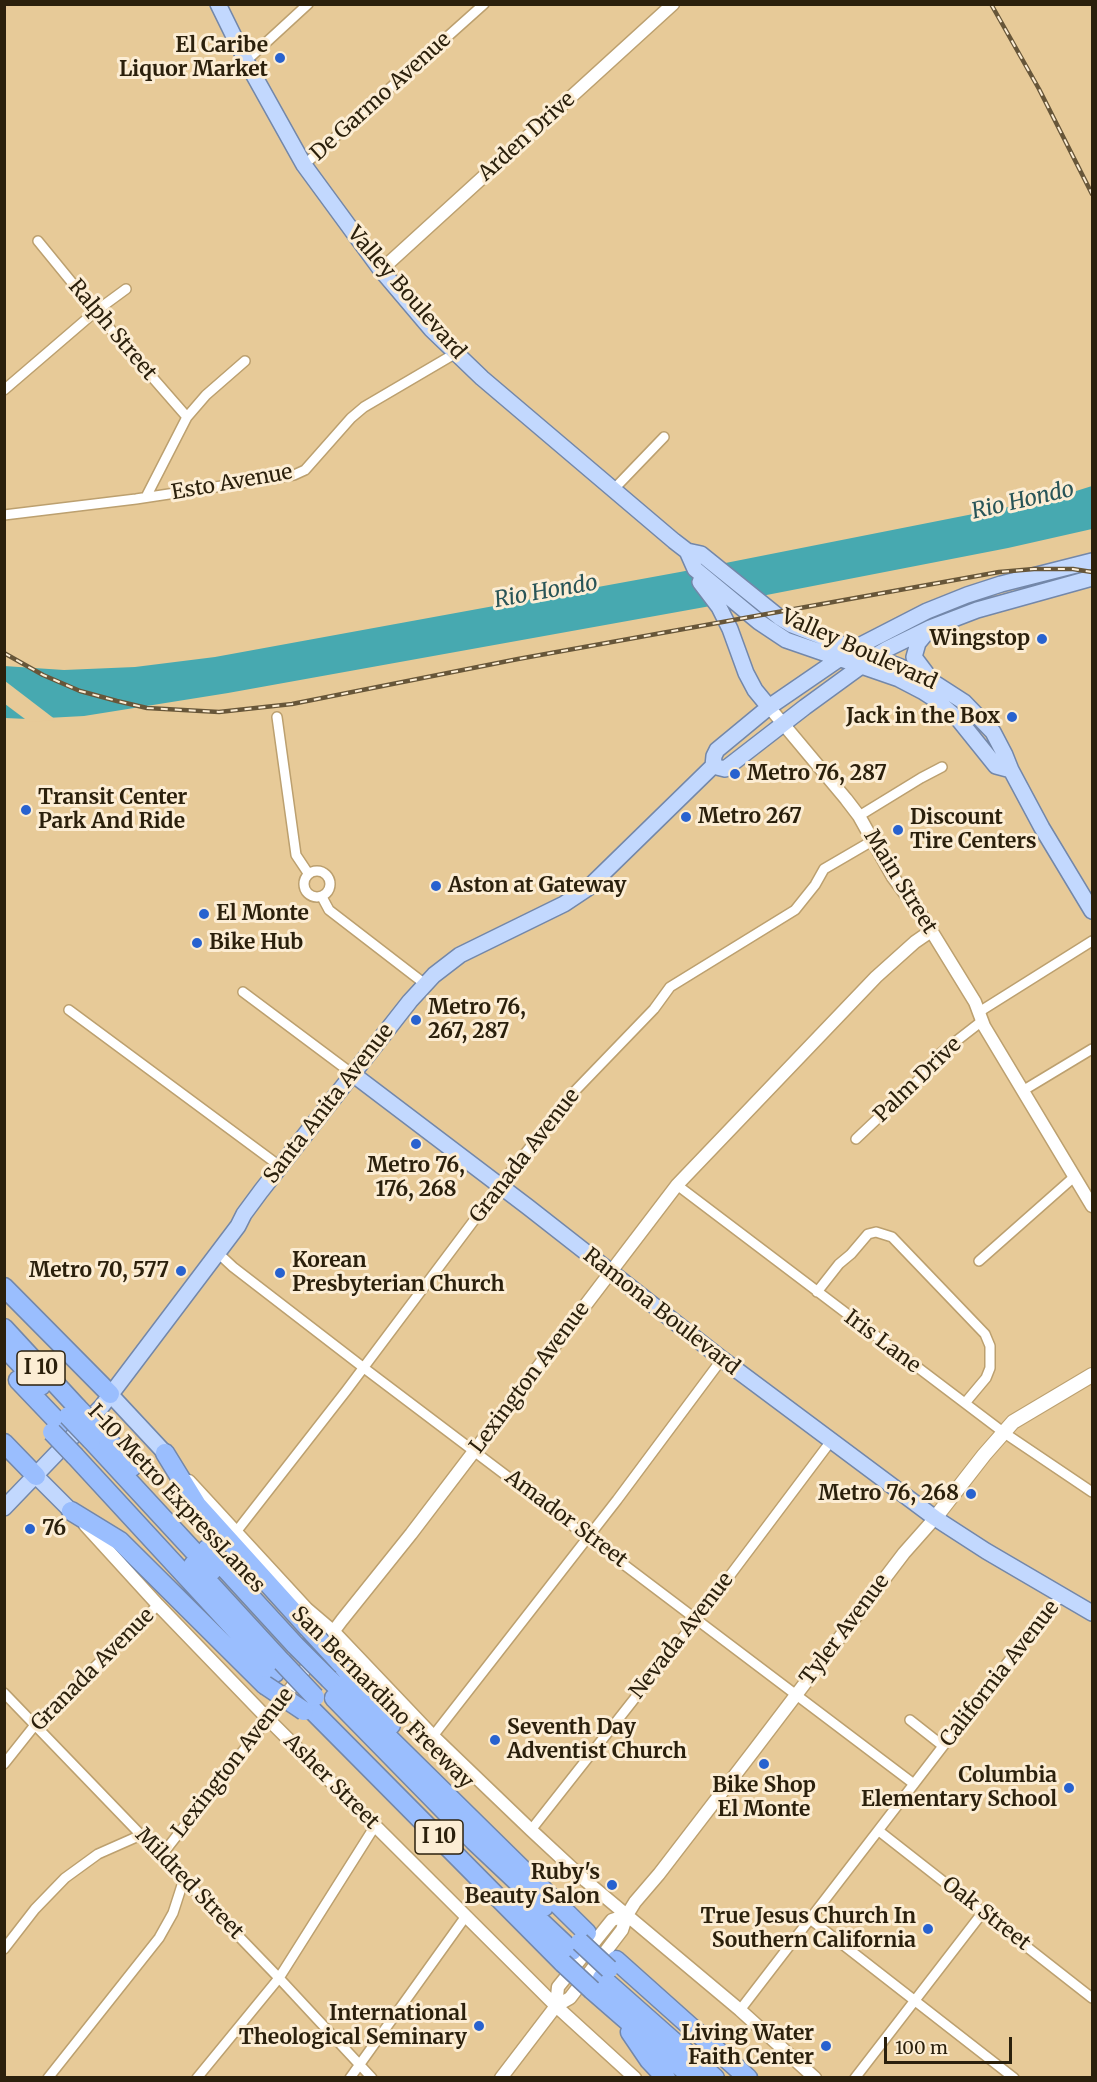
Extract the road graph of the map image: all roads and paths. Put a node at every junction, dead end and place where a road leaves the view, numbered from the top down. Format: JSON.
{"nodes":[{"id":1,"x":218,"y":4,"type":"edge"},
{"id":2,"x":308,"y":4,"type":"edge"},
{"id":3,"x":484,"y":4,"type":"edge"},
{"id":4,"x":673,"y":4,"type":"edge"},
{"id":5,"x":246,"y":60,"type":"junction"},
{"id":6,"x":304,"y":165,"type":"junction"},
{"id":7,"x":38,"y":241,"type":"dead end"},
{"id":8,"x":381,"y":270,"type":"junction"},
{"id":9,"x":126,"y":289,"type":"dead end"},
{"id":10,"x":96,"y":311,"type":"junction"},
{"id":11,"x":456,"y":353,"type":"junction"},
{"id":12,"x":245,"y":361,"type":"dead end"},
{"id":13,"x":4,"y":390,"type":"edge"},
{"id":14,"x":187,"y":417,"type":"junction"},
{"id":15,"x":664,"y":437,"type":"dead end"},
{"id":16,"x":613,"y":490,"type":"junction"},
{"id":17,"x":146,"y":497,"type":"junction"},
{"id":18,"x":4,"y":515,"type":"edge"},
{"id":19,"x":687,"y":551,"type":"junction"},
{"id":20,"x":1092,"y":561,"type":"edge"},
{"id":21,"x":694,"y":569,"type":"junction"},
{"id":22,"x":1092,"y":578,"type":"edge"},
{"id":23,"x":995,"y":586,"type":"junction"},
{"id":24,"x":977,"y":610,"type":"junction"},
{"id":25,"x":930,"y":628,"type":"junction"},
{"id":26,"x":855,"y":648,"type":"junction"},
{"id":27,"x":874,"y":656,"type":"junction"},
{"id":28,"x":838,"y":659,"type":"junction"},
{"id":29,"x":860,"y":667,"type":"junction"},
{"id":30,"x":933,"y":682,"type":"junction"},
{"id":31,"x":769,"y":707,"type":"junction"},
{"id":32,"x":277,"y":717,"type":"dead end"},
{"id":33,"x":783,"y":724,"type":"junction"},
{"id":34,"x":713,"y":766,"type":"junction"},
{"id":35,"x":942,"y":767,"type":"dead end"},
{"id":36,"x":1011,"y":770,"type":"junction"},
{"id":37,"x":859,"y":816,"type":"junction"},
{"id":38,"x":872,"y":841,"type":"junction"},
{"id":39,"x":308,"y":873,"type":"junction"},
{"id":40,"x":322,"y":897,"type":"junction"},
{"id":41,"x":1092,"y":911,"type":"edge"},
{"id":42,"x":931,"y":930,"type":"junction"},
{"id":43,"x":1092,"y":941,"type":"edge"},
{"id":44,"x":424,"y":984,"type":"junction"},
{"id":45,"x":243,"y":992,"type":"dead end"},
{"id":46,"x":69,"y":1010,"type":"dead end"},
{"id":47,"x":981,"y":1017,"type":"junction"},
{"id":48,"x":1092,"y":1049,"type":"edge"},
{"id":49,"x":354,"y":1074,"type":"junction"},
{"id":50,"x":1024,"y":1090,"type":"junction"},
{"id":51,"x":856,"y":1139,"type":"dead end"},
{"id":52,"x":281,"y":1167,"type":"junction"},
{"id":53,"x":1074,"y":1177,"type":"junction"},
{"id":54,"x":677,"y":1185,"type":"junction"},
{"id":55,"x":500,"y":1186,"type":"junction"},
{"id":56,"x":1092,"y":1206,"type":"edge"},
{"id":57,"x":218,"y":1253,"type":"junction"},
{"id":58,"x":979,"y":1261,"type":"dead end"},
{"id":59,"x":610,"y":1272,"type":"junction"},
{"id":60,"x":4,"y":1287,"type":"edge"},
{"id":61,"x":817,"y":1292,"type":"junction"},
{"id":62,"x":4,"y":1328,"type":"edge"},
{"id":63,"x":4,"y":1347,"type":"edge"},
{"id":64,"x":722,"y":1359,"type":"junction"},
{"id":65,"x":4,"y":1365,"type":"edge"},
{"id":66,"x":364,"y":1368,"type":"junction"},
{"id":67,"x":1092,"y":1375,"type":"edge"},
{"id":68,"x":4,"y":1380,"type":"edge"},
{"id":69,"x":110,"y":1394,"type":"junction"},
{"id":70,"x":965,"y":1403,"type":"junction"},
{"id":71,"x":64,"y":1420,"type":"junction"},
{"id":72,"x":1003,"y":1432,"type":"junction"},
{"id":73,"x":831,"y":1441,"type":"junction"},
{"id":74,"x":4,"y":1443,"type":"edge"},
{"id":75,"x":87,"y":1444,"type":"junction"},
{"id":76,"x":476,"y":1450,"type":"junction"},
{"id":77,"x":165,"y":1453,"type":"junction"},
{"id":78,"x":36,"y":1476,"type":"junction"},
{"id":79,"x":1092,"y":1492,"type":"edge"},
{"id":80,"x":4,"y":1508,"type":"edge"},
{"id":81,"x":71,"y":1511,"type":"junction"},
{"id":82,"x":935,"y":1518,"type":"junction"},
{"id":83,"x":236,"y":1532,"type":"junction"},
{"id":84,"x":589,"y":1537,"type":"junction"},
{"id":85,"x":1062,"y":1596,"type":"junction"},
{"id":86,"x":158,"y":1605,"type":"junction"},
{"id":87,"x":1092,"y":1613,"type":"edge"},
{"id":88,"x":698,"y":1618,"type":"junction"},
{"id":89,"x":334,"y":1632,"type":"junction"},
{"id":90,"x":281,"y":1664,"type":"junction"},
{"id":91,"x":4,"y":1693,"type":"edge"},
{"id":92,"x":796,"y":1694,"type":"junction"},
{"id":93,"x":316,"y":1698,"type":"junction"},
{"id":94,"x":268,"y":1719,"type":"junction"},
{"id":95,"x":910,"y":1720,"type":"dead end"},
{"id":96,"x":36,"y":1725,"type":"junction"},
{"id":97,"x":433,"y":1736,"type":"junction"},
{"id":98,"x":943,"y":1746,"type":"junction"},
{"id":99,"x":406,"y":1753,"type":"junction"},
{"id":100,"x":4,"y":1764,"type":"edge"},
{"id":101,"x":914,"y":1784,"type":"junction"},
{"id":102,"x":375,"y":1826,"type":"junction"},
{"id":103,"x":531,"y":1830,"type":"junction"},
{"id":104,"x":879,"y":1831,"type":"junction"},
{"id":105,"x":141,"y":1835,"type":"junction"},
{"id":106,"x":161,"y":1856,"type":"junction"},
{"id":107,"x":184,"y":1880,"type":"junction"},
{"id":108,"x":983,"y":1911,"type":"junction"},
{"id":109,"x":627,"y":1915,"type":"junction"},
{"id":110,"x":466,"y":1916,"type":"junction"},
{"id":111,"x":810,"y":1919,"type":"junction"},
{"id":112,"x":575,"y":1947,"type":"junction"},
{"id":113,"x":4,"y":1949,"type":"edge"},
{"id":114,"x":605,"y":1974,"type":"junction"},
{"id":115,"x":279,"y":1977,"type":"junction"},
{"id":116,"x":1092,"y":1998,"type":"edge"},
{"id":117,"x":914,"y":2000,"type":"junction"},
{"id":118,"x":556,"y":2006,"type":"junction"},
{"id":119,"x":740,"y":2010,"type":"junction"},
{"id":120,"x":618,"y":2013,"type":"junction"},
{"id":121,"x":360,"y":2066,"type":"junction"},
{"id":122,"x":48,"y":2078,"type":"edge"},
{"id":123,"x":197,"y":2078,"type":"edge"},
{"id":124,"x":350,"y":2078,"type":"edge"},
{"id":125,"x":372,"y":2078,"type":"edge"},
{"id":126,"x":501,"y":2078,"type":"edge"},
{"id":127,"x":635,"y":2078,"type":"edge"},
{"id":128,"x":666,"y":2078,"type":"edge"},
{"id":129,"x":693,"y":2078,"type":"edge"},
{"id":130,"x":715,"y":2078,"type":"edge"},
{"id":131,"x":732,"y":2078,"type":"edge"},
{"id":132,"x":748,"y":2078,"type":"edge"},
{"id":133,"x":815,"y":2078,"type":"edge"},
{"id":134,"x":855,"y":2078,"type":"edge"},
{"id":135,"x":1014,"y":2078,"type":"edge"}],
"edges":[{"from":1,"to":5,"type":"main road","name":"Valley Boulevard"},
{"from":2,"to":5,"type":"street"},
{"from":3,"to":6,"type":"street","name":"De Garmo Avenue"},
{"from":4,"to":8,"type":"street","name":"Arden Drive"},
{"from":5,"to":6,"type":"main road","name":"Valley Boulevard"},
{"from":6,"to":8,"type":"main road","name":"Valley Boulevard"},
{"from":7,"to":10,"type":"street","name":"Ralph Street"},
{"from":8,"to":11,"type":"main road","name":"Valley Boulevard"},
{"from":9,"to":10,"type":"street"},
{"from":10,"to":13,"type":"street"},
{"from":10,"to":14,"type":"street","name":"Ralph Street"},
{"from":11,"to":16,"type":"main road","name":"Valley Boulevard"},
{"from":11,"to":17,"type":"street","name":"Esto Avenue"},
{"from":12,"to":14,"type":"street"},
{"from":14,"to":17,"type":"street"},
{"from":15,"to":16,"type":"street"},
{"from":16,"to":19,"type":"main road","name":"Valley Boulevard"},
{"from":17,"to":18,"type":"street"},
{"from":19,"to":21,"type":"main road","name":"Valley Boulevard"},
{"from":19,"to":26,"type":"main road","name":"Valley Boulevard"},
{"from":20,"to":23,"type":"main road","name":"Santa Anita Avenue"},
{"from":21,"to":28,"type":"main road","name":"Valley Boulevard"},
{"from":21,"to":31,"type":"main road","name":"Main Street"},
{"from":22,"to":24,"type":"main road","name":"Santa Anita Avenue"},
{"from":23,"to":24,"type":"main road"},
{"from":23,"to":26,"type":"main road","name":"Santa Anita Avenue"},
{"from":24,"to":25,"type":"main road","name":"Santa Anita Avenue"},
{"from":25,"to":27,"type":"main road","name":"Santa Anita Avenue"},
{"from":25,"to":30,"type":"main road"},
{"from":26,"to":27,"type":"main road","name":"Valley Boulevard"},
{"from":26,"to":28,"type":"main road","name":"Santa Anita Avenue"},
{"from":27,"to":29,"type":"main road","name":"Santa Anita Avenue"},
{"from":27,"to":30,"type":"main road","name":"Valley Boulevard"},
{"from":28,"to":29,"type":"main road","name":"Valley Boulevard"},
{"from":28,"to":31,"type":"main road","name":"Santa Anita Avenue"},
{"from":29,"to":33,"type":"main road","name":"Santa Anita Avenue"},
{"from":29,"to":36,"type":"main road","name":"Valley Boulevard"},
{"from":30,"to":36,"type":"main road","name":"Valley Boulevard"},
{"from":31,"to":33,"type":"street","name":"Main Street"},
{"from":31,"to":34,"type":"main road","name":"Santa Anita Avenue"},
{"from":32,"to":39,"type":"street"},
{"from":33,"to":34,"type":"main road","name":"Santa Anita Avenue"},
{"from":33,"to":37,"type":"street","name":"Main Street"},
{"from":34,"to":44,"type":"main road","name":"Santa Anita Avenue"},
{"from":35,"to":37,"type":"street"},
{"from":36,"to":41,"type":"main road","name":"Valley Boulevard"},
{"from":37,"to":38,"type":"street","name":"Main Street"},
{"from":38,"to":42,"type":"street","name":"Main Street"},
{"from":38,"to":55,"type":"street","name":"Granada Avenue"},
{"from":39,"to":40,"type":"street"},
{"from":39,"to":40,"type":"street"},
{"from":40,"to":44,"type":"street"},
{"from":42,"to":47,"type":"street","name":"Main Street"},
{"from":42,"to":54,"type":"street","name":"Lexington Avenue"},
{"from":43,"to":47,"type":"street","name":"Palm Drive"},
{"from":44,"to":49,"type":"main road","name":"Santa Anita Avenue"},
{"from":45,"to":49,"type":"street","name":"Ramona Boulevard"},
{"from":46,"to":52,"type":"street"},
{"from":47,"to":50,"type":"street","name":"Main Street"},
{"from":47,"to":51,"type":"street","name":"Palm Drive"},
{"from":48,"to":50,"type":"street"},
{"from":49,"to":52,"type":"main road","name":"Santa Anita Avenue"},
{"from":49,"to":55,"type":"main road","name":"Ramona Boulevard"},
{"from":50,"to":53,"type":"street","name":"Main Street"},
{"from":52,"to":57,"type":"main road","name":"Santa Anita Avenue"},
{"from":53,"to":56,"type":"street","name":"Main Street"},
{"from":53,"to":58,"type":"street"},
{"from":54,"to":59,"type":"street","name":"Lexington Avenue"},
{"from":54,"to":61,"type":"street","name":"Iris Lane"},
{"from":55,"to":59,"type":"main road","name":"Ramona Boulevard"},
{"from":55,"to":66,"type":"street","name":"Granada Avenue"},
{"from":57,"to":66,"type":"street","name":"Amador Street"},
{"from":57,"to":69,"type":"main road","name":"Santa Anita Avenue"},
{"from":59,"to":64,"type":"main road","name":"Ramona Boulevard"},
{"from":59,"to":76,"type":"street","name":"Lexington Avenue"},
{"from":60,"to":69,"type":"highway"},
{"from":61,"to":70,"type":"street","name":"Iris Lane"},
{"from":61,"to":70,"type":"street"},
{"from":62,"to":71,"type":"highway","name":"San Bernardino Freeway","number":"I 10"},
{"from":63,"to":71,"type":"highway","name":"I-10 Metro ExpressLanes"},
{"from":64,"to":73,"type":"main road","name":"Ramona Boulevard"},
{"from":64,"to":84,"type":"street"},
{"from":65,"to":71,"type":"highway","name":"I-10 Metro ExpressLanes"},
{"from":66,"to":76,"type":"street","name":"Amador Street"},
{"from":66,"to":83,"type":"street","name":"Granada Avenue"},
{"from":67,"to":72,"type":"main road","name":"Tyler Avenue"},
{"from":68,"to":71,"type":"highway","name":"San Bernardino Freeway","number":"I 10"},
{"from":69,"to":77,"type":"main road"},
{"from":69,"to":78,"type":"main road","name":"Santa Anita Avenue"},
{"from":70,"to":72,"type":"street","name":"Iris Lane"},
{"from":71,"to":75,"type":"highway","name":"San Bernardino Freeway","number":"I 10","bridge":true},
{"from":71,"to":75,"type":"highway","name":"San Bernardino Freeway","number":"I 10","bridge":true},
{"from":72,"to":79,"type":"street","name":"Iris Lane"},
{"from":72,"to":82,"type":"main road","name":"Tyler Avenue"},
{"from":73,"to":82,"type":"main road","name":"Ramona Boulevard"},
{"from":73,"to":88,"type":"street","name":"Nevada Avenue"},
{"from":74,"to":78,"type":"highway"},
{"from":75,"to":90,"type":"highway","name":"San Bernardino Freeway","number":"I 10"},
{"from":75,"to":90,"type":"highway","name":"San Bernardino Freeway","number":"I 10"},
{"from":76,"to":84,"type":"street","name":"Amador Street"},
{"from":76,"to":89,"type":"street","name":"Lexington Avenue"},
{"from":77,"to":83,"type":"street"},
{"from":77,"to":99,"type":"highway","bridge":true},
{"from":78,"to":80,"type":"main road","name":"Santa Anita Avenue"},
{"from":78,"to":81,"type":"main road","name":"Asher Street"},
{"from":81,"to":86,"type":"street","name":"Asher Street"},
{"from":81,"to":90,"type":"highway"},
{"from":82,"to":85,"type":"main road","name":"Ramona Boulevard"},
{"from":82,"to":92,"type":"street","name":"Tyler Avenue"},
{"from":83,"to":89,"type":"street"},
{"from":84,"to":88,"type":"street","name":"Amador Street"},
{"from":84,"to":97,"type":"street"},
{"from":85,"to":87,"type":"main road","name":"Ramona Boulevard"},
{"from":85,"to":98,"type":"street","name":"California Avenue"},
{"from":86,"to":94,"type":"street","name":"Asher Street"},
{"from":86,"to":96,"type":"street","name":"Granada Avenue"},
{"from":88,"to":92,"type":"street","name":"Amador Street"},
{"from":88,"to":103,"type":"street","name":"Nevada Avenue"},
{"from":89,"to":94,"type":"street","name":"Lexington Avenue"},
{"from":89,"to":97,"type":"street"},
{"from":90,"to":93,"type":"highway","name":"San Bernardino Freeway","number":"I 10"},
{"from":90,"to":93,"type":"highway","name":"San Bernardino Freeway","number":"I 10","bridge":true},
{"from":91,"to":96,"type":"street","name":"Mildred Street"},
{"from":92,"to":101,"type":"street","name":"Amador Street"},
{"from":92,"to":109,"type":"street","name":"Tyler Avenue"},
{"from":93,"to":99,"type":"highway","name":"San Bernardino Freeway","number":"I 10"},
{"from":93,"to":112,"type":"highway","name":"San Bernardino Freeway","number":"I 10"},
{"from":93,"to":112,"type":"highway"},
{"from":94,"to":102,"type":"street","name":"Asher Street"},
{"from":94,"to":106,"type":"street","name":"Lexington Avenue"},
{"from":95,"to":98,"type":"street"},
{"from":96,"to":100,"type":"street","name":"Granada Avenue"},
{"from":96,"to":105,"type":"street","name":"Mildred Street"},
{"from":97,"to":103,"type":"street"},
{"from":98,"to":101,"type":"street","name":"California Avenue"},
{"from":99,"to":112,"type":"highway","name":"San Bernardino Freeway","number":"I 10"},
{"from":101,"to":104,"type":"street","name":"California Avenue"},
{"from":102,"to":110,"type":"street","name":"Asher Street"},
{"from":102,"to":115,"type":"street"},
{"from":103,"to":109,"type":"street"},
{"from":104,"to":108,"type":"street","name":"Oak Street"},
{"from":104,"to":111,"type":"street","name":"California Avenue"},
{"from":105,"to":106,"type":"street","name":"Mildred Street"},
{"from":105,"to":113,"type":"street"},
{"from":106,"to":107,"type":"street","name":"Mildred Street"},
{"from":107,"to":115,"type":"street","name":"Mildred Street"},
{"from":107,"to":122,"type":"street"},
{"from":108,"to":116,"type":"street","name":"Oak Street"},
{"from":108,"to":117,"type":"street"},
{"from":109,"to":118,"type":"street","name":"Tyler Avenue"},
{"from":109,"to":119,"type":"street"},
{"from":110,"to":118,"type":"street","name":"Asher Street"},
{"from":110,"to":121,"type":"street"},
{"from":111,"to":117,"type":"street"},
{"from":111,"to":119,"type":"street","name":"California Avenue"},
{"from":112,"to":114,"type":"highway","name":"San Bernardino Freeway","number":"I 10","bridge":true},
{"from":112,"to":114,"type":"highway","name":"San Bernardino Freeway","number":"I 10"},
{"from":114,"to":120,"type":"highway","name":"San Bernardino Freeway","number":"I 10"},
{"from":114,"to":130,"type":"highway"},
{"from":114,"to":131,"type":"highway"},
{"from":114,"to":132,"type":"highway","name":"San Bernardino Freeway","number":"I 10"},
{"from":115,"to":121,"type":"street","name":"Mildred Street"},
{"from":115,"to":123,"type":"street"},
{"from":117,"to":134,"type":"street"},
{"from":117,"to":135,"type":"street"},
{"from":118,"to":126,"type":"street","name":"Tyler Avenue"},
{"from":118,"to":127,"type":"street","name":"Asher Street"},
{"from":119,"to":133,"type":"street"},
{"from":120,"to":128,"type":"highway"},
{"from":120,"to":129,"type":"highway","name":"San Bernardino Freeway","number":"I 10"},
{"from":121,"to":124,"type":"street"},
{"from":121,"to":125,"type":"street","name":"Mildred Street"}]}
